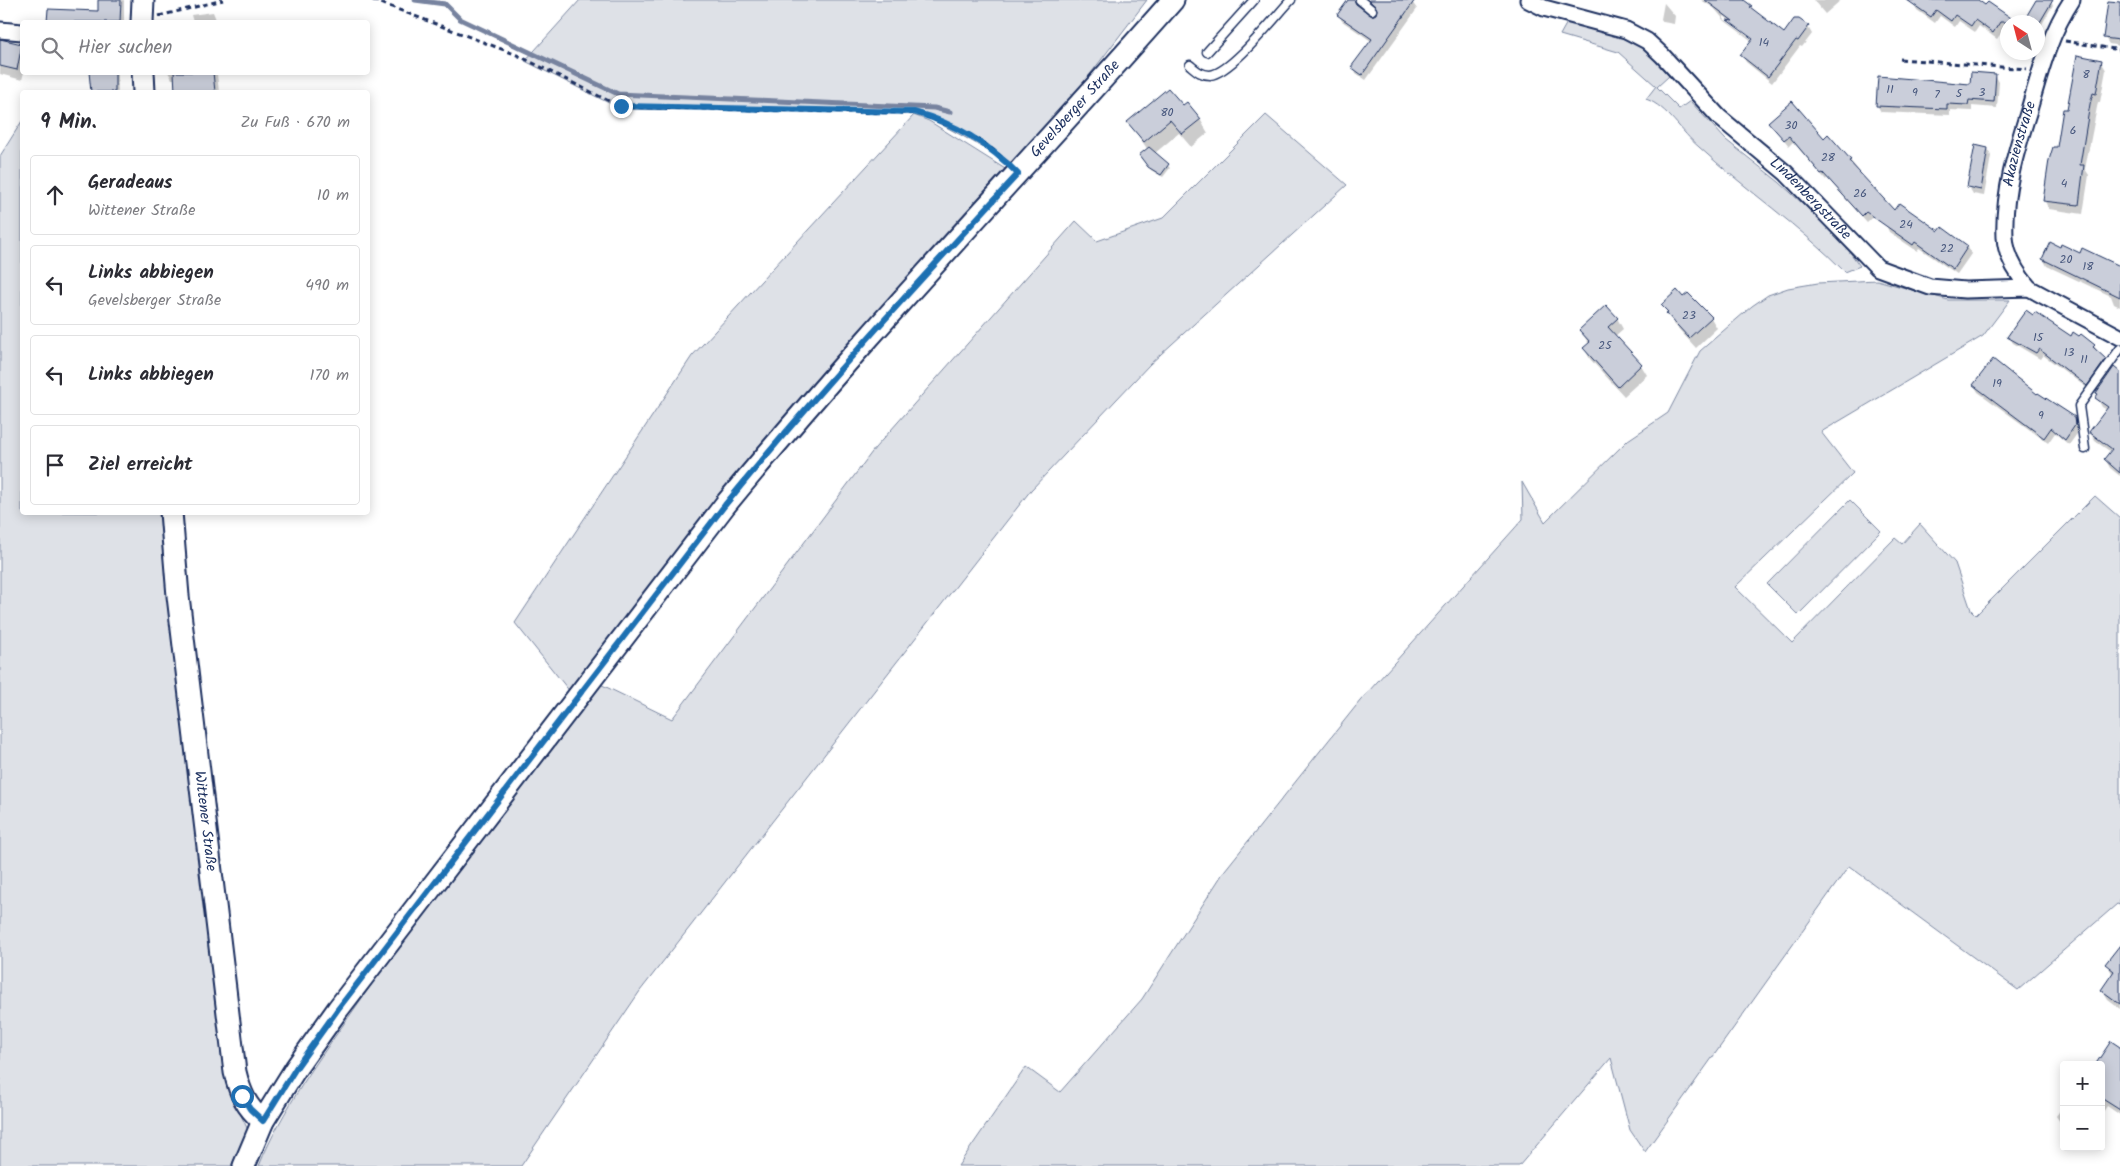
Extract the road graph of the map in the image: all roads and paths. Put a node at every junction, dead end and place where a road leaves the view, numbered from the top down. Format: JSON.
{"nodes":[{"id":1,"x":143,"y":0,"type":"edge"},
{"id":2,"x":223,"y":0,"type":"edge"},
{"id":3,"x":372,"y":0,"type":"edge"},
{"id":4,"x":1173,"y":0,"type":"edge"},
{"id":5,"x":1254,"y":0,"type":"edge"},
{"id":6,"x":1291,"y":0,"type":"edge"},
{"id":7,"x":1360,"y":0,"type":"edge"},
{"id":8,"x":1528,"y":0,"type":"edge"},
{"id":9,"x":2072,"y":0,"type":"edge"},
{"id":10,"x":1372,"y":10,"type":"dead end"},
{"id":11,"x":142,"y":20,"type":"edge"},
{"id":12,"x":148,"y":20,"type":"edge"},
{"id":13,"x":0,"y":30,"type":"edge"},
{"id":14,"x":20,"y":32,"type":"edge"},
{"id":15,"x":2074,"y":43,"type":"dead end"},
{"id":16,"x":2120,"y":50,"type":"edge"},
{"id":17,"x":1207,"y":52,"type":"dead end"},
{"id":18,"x":1900,"y":59,"type":"dead end"},
{"id":19,"x":1190,"y":65,"type":"dead end"},
{"id":20,"x":2040,"y":70,"type":"junction"},
{"id":21,"x":143,"y":75,"type":"edge"},
{"id":22,"x":144,"y":90,"type":"edge"},
{"id":23,"x":1018,"y":174,"type":"junction"},
{"id":24,"x":2029,"y":288,"type":"junction"},
{"id":25,"x":2120,"y":337,"type":"edge"},
{"id":26,"x":2120,"y":349,"type":"edge"},
{"id":27,"x":2085,"y":449,"type":"dead end"},
{"id":28,"x":171,"y":515,"type":"edge"},
{"id":29,"x":263,"y":1121,"type":"junction"},
{"id":30,"x":244,"y":1166,"type":"edge"}],
"edges":[{"from":1,"to":11,"type":"main road"},
{"from":2,"to":12,"type":"path"},
{"from":3,"to":23,"type":"path"},
{"from":4,"to":23,"type":"main road","name":"Gevelsberger Straße"},
{"from":5,"to":17,"type":"lane"},
{"from":6,"to":19,"type":"lane"},
{"from":7,"to":10,"type":"lane"},
{"from":8,"to":24,"type":"street","name":"Lindenbergstraße"},
{"from":9,"to":20,"type":"street","name":"Akazienstraße"},
{"from":13,"to":14,"type":"street"},
{"from":15,"to":16,"type":"path"},
{"from":18,"to":20,"type":"path"},
{"from":20,"to":24,"type":"street","name":"Akazienstraße"},
{"from":21,"to":22,"type":"main road"},
{"from":23,"to":29,"type":"main road","name":"Gevelsberger Straße"},
{"from":24,"to":25,"type":"street"},
{"from":26,"to":27,"type":"lane"},
{"from":28,"to":29,"type":"main road","name":"Wittener Straße"},
{"from":29,"to":30,"type":"main road","name":"Gevelsberger Straße"}]}
